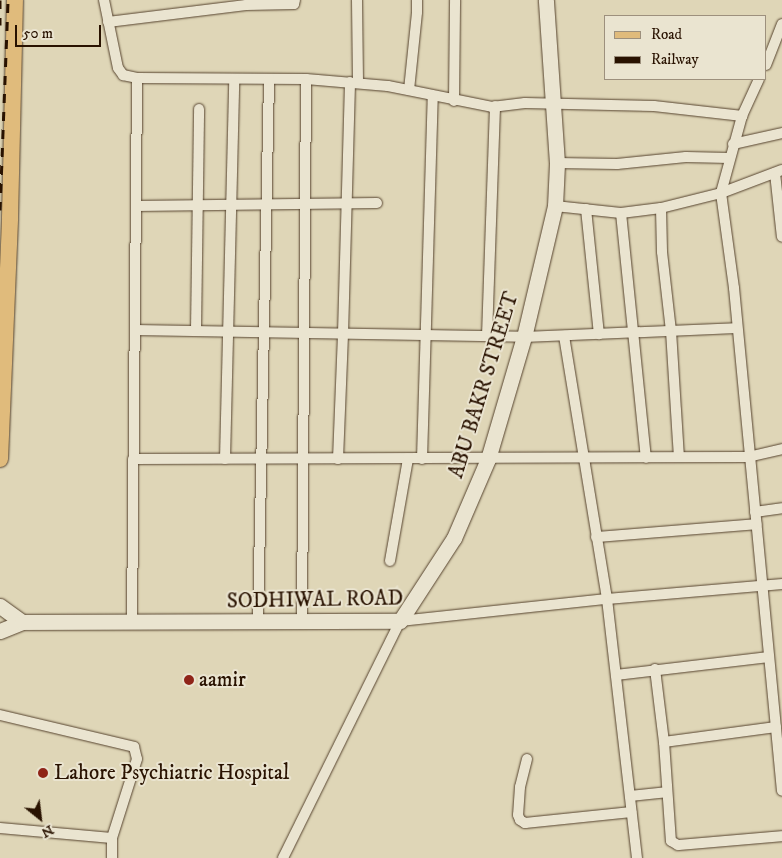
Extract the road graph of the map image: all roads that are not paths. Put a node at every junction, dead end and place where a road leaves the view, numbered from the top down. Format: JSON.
{"nodes":[{"id":1,"x":15,"y":0,"type":"edge"},
{"id":2,"x":104,"y":0,"type":"edge"},
{"id":3,"x":295,"y":0,"type":"edge"},
{"id":4,"x":357,"y":0,"type":"edge"},
{"id":5,"x":417,"y":0,"type":"edge"},
{"id":6,"x":455,"y":0,"type":"edge"},
{"id":7,"x":546,"y":0,"type":"edge"},
{"id":8,"x":246,"y":3,"type":"edge"},
{"id":9,"x":108,"y":22,"type":"junction"},
{"id":10,"x":782,"y":24,"type":"edge"},
{"id":11,"x":767,"y":62,"type":"edge"},
{"id":12,"x":137,"y":78,"type":"junction"},
{"id":13,"x":234,"y":79,"type":"junction"},
{"id":14,"x":269,"y":79,"type":"junction"},
{"id":15,"x":306,"y":79,"type":"junction"},
{"id":16,"x":759,"y":80,"type":"edge"},
{"id":17,"x":354,"y":83,"type":"junction"},
{"id":18,"x":409,"y":90,"type":"junction"},
{"id":19,"x":433,"y":96,"type":"junction"},
{"id":20,"x":454,"y":100,"type":"junction"},
{"id":21,"x":553,"y":104,"type":"junction"},
{"id":22,"x":495,"y":106,"type":"junction"},
{"id":23,"x":200,"y":109,"type":"dead end"},
{"id":24,"x":742,"y":116,"type":"junction"},
{"id":25,"x":782,"y":133,"type":"edge"},
{"id":26,"x":734,"y":144,"type":"junction"},
{"id":27,"x":729,"y":158,"type":"junction"},
{"id":28,"x":557,"y":163,"type":"junction"},
{"id":29,"x":778,"y":171,"type":"edge"},
{"id":30,"x":721,"y":193,"type":"junction"},
{"id":31,"x":377,"y":203,"type":"dead end"},
{"id":32,"x":347,"y":204,"type":"junction"},
{"id":33,"x":197,"y":205,"type":"junction"},
{"id":34,"x":266,"y":205,"type":"junction"},
{"id":35,"x":304,"y":205,"type":"junction"},
{"id":36,"x":136,"y":206,"type":"junction"},
{"id":37,"x":230,"y":206,"type":"junction"},
{"id":38,"x":555,"y":206,"type":"junction"},
{"id":39,"x":661,"y":208,"type":"junction"},
{"id":40,"x":586,"y":210,"type":"junction"},
{"id":41,"x":621,"y":213,"type":"junction"},
{"id":42,"x":782,"y":237,"type":"edge"},
{"id":43,"x":736,"y":328,"type":"junction"},
{"id":44,"x":134,"y":330,"type":"junction"},
{"id":45,"x":196,"y":331,"type":"junction"},
{"id":46,"x":671,"y":331,"type":"junction"},
{"id":47,"x":227,"y":332,"type":"junction"},
{"id":48,"x":263,"y":333,"type":"junction"},
{"id":49,"x":306,"y":333,"type":"junction"},
{"id":50,"x":635,"y":333,"type":"junction"},
{"id":51,"x":343,"y":334,"type":"junction"},
{"id":52,"x":599,"y":334,"type":"junction"},
{"id":53,"x":426,"y":336,"type":"junction"},
{"id":54,"x":487,"y":336,"type":"junction"},
{"id":55,"x":564,"y":336,"type":"junction"},
{"id":56,"x":524,"y":338,"type":"junction"},
{"id":57,"x":782,"y":449,"type":"edge"},
{"id":58,"x":748,"y":456,"type":"junction"},
{"id":59,"x":582,"y":458,"type":"junction"},
{"id":60,"x":646,"y":458,"type":"junction"},
{"id":61,"x":679,"y":458,"type":"junction"},
{"id":62,"x":134,"y":459,"type":"junction"},
{"id":63,"x":225,"y":459,"type":"junction"},
{"id":64,"x":262,"y":459,"type":"junction"},
{"id":65,"x":303,"y":459,"type":"junction"},
{"id":66,"x":338,"y":459,"type":"junction"},
{"id":67,"x":408,"y":459,"type":"junction"},
{"id":68,"x":422,"y":459,"type":"junction"},
{"id":69,"x":488,"y":459,"type":"junction"},
{"id":70,"x":0,"y":460,"type":"edge"},
{"id":71,"x":782,"y":508,"type":"edge"},
{"id":72,"x":755,"y":512,"type":"junction"},
{"id":73,"x":756,"y":524,"type":"junction"},
{"id":74,"x":596,"y":538,"type":"junction"},
{"id":75,"x":390,"y":561,"type":"dead end"},
{"id":76,"x":782,"y":584,"type":"edge"},
{"id":77,"x":761,"y":586,"type":"junction"},
{"id":78,"x":607,"y":599,"type":"junction"},
{"id":79,"x":0,"y":606,"type":"edge"},
{"id":80,"x":400,"y":621,"type":"junction"},
{"id":81,"x":22,"y":622,"type":"junction"},
{"id":82,"x":258,"y":622,"type":"junction"},
{"id":83,"x":302,"y":622,"type":"junction"},
{"id":84,"x":132,"y":623,"type":"junction"},
{"id":85,"x":0,"y":632,"type":"edge"},
{"id":86,"x":768,"y":657,"type":"junction"},
{"id":87,"x":655,"y":670,"type":"junction"},
{"id":88,"x":616,"y":675,"type":"junction"},
{"id":89,"x":0,"y":715,"type":"edge"},
{"id":90,"x":776,"y":727,"type":"junction"},
{"id":91,"x":664,"y":742,"type":"junction"},
{"id":92,"x":527,"y":759,"type":"dead end"},
{"id":93,"x":666,"y":792,"type":"junction"},
{"id":94,"x":782,"y":792,"type":"edge"},
{"id":95,"x":630,"y":796,"type":"junction"},
{"id":96,"x":631,"y":812,"type":"junction"},
{"id":97,"x":0,"y":828,"type":"edge"},
{"id":98,"x":782,"y":836,"type":"edge"},
{"id":99,"x":112,"y":838,"type":"junction"},
{"id":100,"x":112,"y":858,"type":"edge"},
{"id":101,"x":283,"y":858,"type":"edge"},
{"id":102,"x":637,"y":858,"type":"edge"}],
"edges":[{"from":1,"to":70,"type":"main road"},
{"from":2,"to":9,"type":"street"},
{"from":3,"to":8,"type":"street"},
{"from":4,"to":17,"type":"street"},
{"from":5,"to":18,"type":"street"},
{"from":6,"to":20,"type":"street"},
{"from":7,"to":21,"type":"street","name":"ABU BAKR STREET"},
{"from":8,"to":9,"type":"street"},
{"from":9,"to":12,"type":"street"},
{"from":10,"to":11,"type":"street"},
{"from":12,"to":13,"type":"street"},
{"from":12,"to":36,"type":"street"},
{"from":13,"to":14,"type":"street"},
{"from":13,"to":37,"type":"street"},
{"from":14,"to":15,"type":"street"},
{"from":14,"to":34,"type":"street"},
{"from":15,"to":17,"type":"street"},
{"from":15,"to":35,"type":"street"},
{"from":16,"to":24,"type":"street"},
{"from":17,"to":18,"type":"street"},
{"from":17,"to":32,"type":"street"},
{"from":18,"to":19,"type":"street"},
{"from":19,"to":20,"type":"street"},
{"from":19,"to":53,"type":"street"},
{"from":20,"to":22,"type":"street"},
{"from":21,"to":22,"type":"street"},
{"from":21,"to":24,"type":"street"},
{"from":21,"to":28,"type":"street","name":"ABU BAKR STREET"},
{"from":22,"to":54,"type":"street"},
{"from":23,"to":33,"type":"street"},
{"from":24,"to":26,"type":"street"},
{"from":25,"to":26,"type":"street"},
{"from":26,"to":27,"type":"street"},
{"from":27,"to":28,"type":"street"},
{"from":27,"to":30,"type":"street"},
{"from":28,"to":38,"type":"street","name":"ABU BAKR STREET"},
{"from":29,"to":30,"type":"street"},
{"from":29,"to":42,"type":"street"},
{"from":30,"to":39,"type":"street"},
{"from":30,"to":43,"type":"street"},
{"from":31,"to":32,"type":"street"},
{"from":32,"to":35,"type":"street"},
{"from":32,"to":51,"type":"street"},
{"from":33,"to":36,"type":"street"},
{"from":33,"to":37,"type":"street"},
{"from":33,"to":45,"type":"street"},
{"from":34,"to":35,"type":"street"},
{"from":34,"to":37,"type":"street"},
{"from":34,"to":48,"type":"street"},
{"from":35,"to":49,"type":"street"},
{"from":36,"to":44,"type":"street"},
{"from":37,"to":47,"type":"street"},
{"from":38,"to":40,"type":"street"},
{"from":38,"to":56,"type":"street","name":"ABU BAKR STREET"},
{"from":39,"to":41,"type":"street"},
{"from":39,"to":46,"type":"street"},
{"from":40,"to":41,"type":"street"},
{"from":40,"to":52,"type":"street"},
{"from":41,"to":50,"type":"street"},
{"from":43,"to":46,"type":"street"},
{"from":43,"to":58,"type":"street"},
{"from":44,"to":45,"type":"street"},
{"from":44,"to":62,"type":"street"},
{"from":45,"to":47,"type":"street"},
{"from":46,"to":50,"type":"street"},
{"from":46,"to":61,"type":"street"},
{"from":47,"to":48,"type":"street"},
{"from":47,"to":63,"type":"street"},
{"from":48,"to":49,"type":"street"},
{"from":48,"to":64,"type":"street"},
{"from":49,"to":51,"type":"street"},
{"from":49,"to":65,"type":"street"},
{"from":50,"to":52,"type":"street"},
{"from":50,"to":60,"type":"street"},
{"from":51,"to":53,"type":"street"},
{"from":51,"to":66,"type":"street"},
{"from":52,"to":55,"type":"street"},
{"from":53,"to":54,"type":"street"},
{"from":53,"to":68,"type":"street"},
{"from":54,"to":56,"type":"street"},
{"from":55,"to":56,"type":"street"},
{"from":55,"to":59,"type":"street"},
{"from":56,"to":69,"type":"street","name":"ABU BAKR STREET"},
{"from":57,"to":58,"type":"street"},
{"from":58,"to":61,"type":"street"},
{"from":58,"to":72,"type":"street"},
{"from":59,"to":60,"type":"street"},
{"from":59,"to":69,"type":"street"},
{"from":59,"to":74,"type":"street"},
{"from":60,"to":61,"type":"street"},
{"from":62,"to":63,"type":"street"},
{"from":62,"to":84,"type":"street"},
{"from":63,"to":64,"type":"street"},
{"from":64,"to":65,"type":"street"},
{"from":64,"to":82,"type":"street"},
{"from":65,"to":66,"type":"street"},
{"from":65,"to":83,"type":"street"},
{"from":66,"to":67,"type":"street"},
{"from":67,"to":68,"type":"street"},
{"from":67,"to":75,"type":"street"},
{"from":68,"to":69,"type":"street"},
{"from":69,"to":80,"type":"street","name":"ABU BAKR STREET"},
{"from":71,"to":72,"type":"street"},
{"from":72,"to":73,"type":"street"},
{"from":73,"to":74,"type":"street"},
{"from":73,"to":77,"type":"street"},
{"from":74,"to":78,"type":"street"},
{"from":76,"to":77,"type":"street","name":"SODHIWAL ROAD"},
{"from":77,"to":78,"type":"street","name":"SODHIWAL ROAD"},
{"from":77,"to":86,"type":"street"},
{"from":78,"to":80,"type":"street","name":"SODHIWAL ROAD"},
{"from":78,"to":88,"type":"street"},
{"from":79,"to":81,"type":"street"},
{"from":80,"to":83,"type":"street","name":"SODHIWAL ROAD"},
{"from":80,"to":101,"type":"street","name":"ABU BAKR STREET"},
{"from":81,"to":84,"type":"street","name":"SODHIWAL ROAD"},
{"from":81,"to":85,"type":"street","name":"SODHIWAL ROAD"},
{"from":82,"to":83,"type":"street","name":"SODHIWAL ROAD"},
{"from":82,"to":84,"type":"street","name":"SODHIWAL ROAD"},
{"from":86,"to":87,"type":"street"},
{"from":86,"to":90,"type":"street"},
{"from":87,"to":88,"type":"street"},
{"from":87,"to":91,"type":"street"},
{"from":88,"to":95,"type":"street"},
{"from":89,"to":99,"type":"street"},
{"from":90,"to":91,"type":"street"},
{"from":90,"to":94,"type":"street"},
{"from":91,"to":93,"type":"street"},
{"from":92,"to":96,"type":"street"},
{"from":93,"to":95,"type":"street"},
{"from":93,"to":98,"type":"street"},
{"from":95,"to":96,"type":"street"},
{"from":96,"to":102,"type":"street"},
{"from":97,"to":99,"type":"street"},
{"from":99,"to":100,"type":"street"}]}
